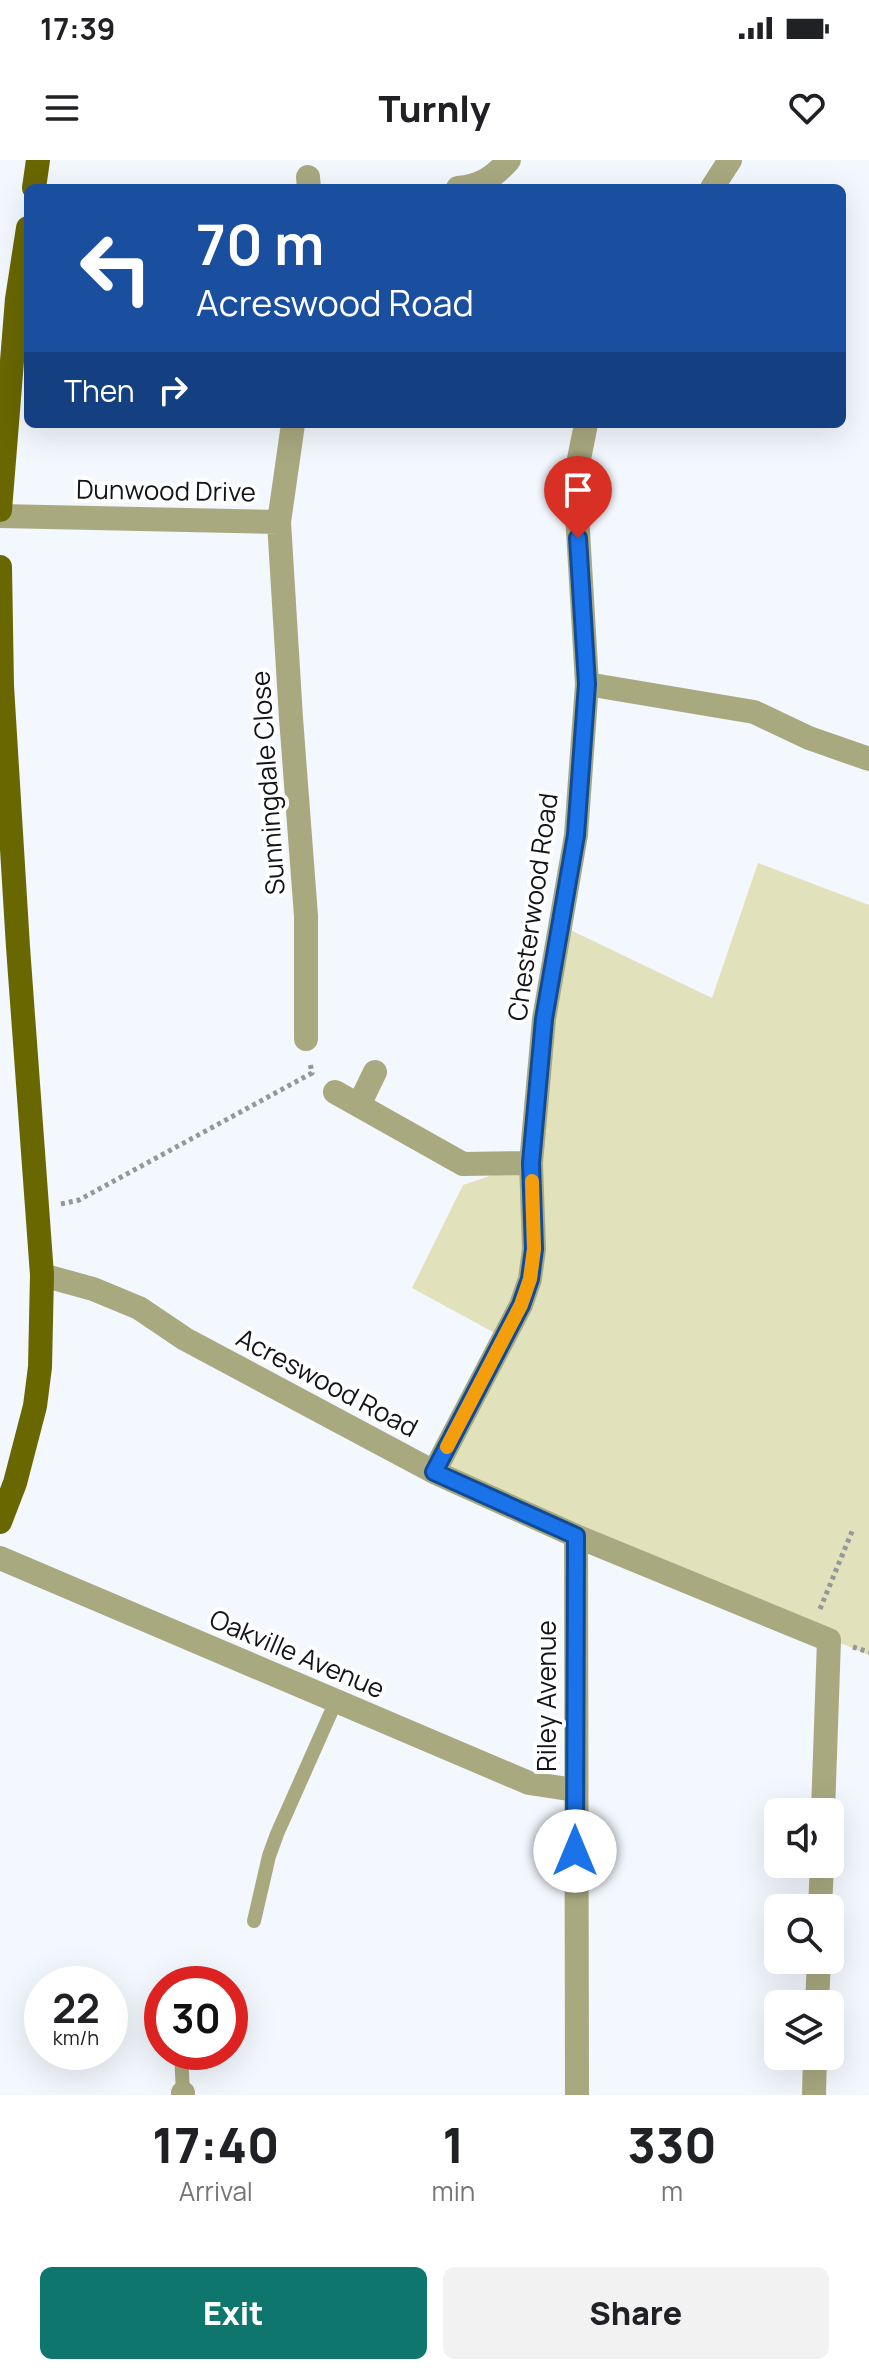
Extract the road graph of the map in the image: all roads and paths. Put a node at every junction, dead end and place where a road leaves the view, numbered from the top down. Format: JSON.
{"nodes":[{"id":1,"x":38,"y":160,"type":"edge"},
{"id":2,"x":509,"y":160,"type":"edge"},
{"id":3,"x":730,"y":160,"type":"edge"},
{"id":4,"x":35,"y":184,"type":"edge"},
{"id":5,"x":479,"y":184,"type":"edge"},
{"id":6,"x":715,"y":184,"type":"edge"},
{"id":7,"x":24,"y":254,"type":"edge"},
{"id":8,"x":292,"y":428,"type":"edge"},
{"id":9,"x":585,"y":428,"type":"edge"},
{"id":10,"x":0,"y":513,"type":"edge"},
{"id":11,"x":279,"y":522,"type":"junction"},
{"id":12,"x":0,"y":567,"type":"edge"},
{"id":13,"x":587,"y":684,"type":"junction"},
{"id":14,"x":3,"y":737,"type":"edge"},
{"id":15,"x":869,"y":759,"type":"edge"},
{"id":16,"x":306,"y":1039,"type":"joint"},
{"id":17,"x":375,"y":1072,"type":"dead end"},
{"id":18,"x":335,"y":1092,"type":"dead end"},
{"id":19,"x":359,"y":1105,"type":"junction"},
{"id":20,"x":531,"y":1163,"type":"junction"},
{"id":21,"x":37,"y":1209,"type":"junction"},
{"id":22,"x":42,"y":1275,"type":"junction"},
{"id":23,"x":434,"y":1472,"type":"junction"},
{"id":24,"x":0,"y":1522,"type":"edge"},
{"id":25,"x":853,"y":1529,"type":"dead end"},
{"id":26,"x":576,"y":1536,"type":"junction"},
{"id":27,"x":0,"y":1558,"type":"edge"},
{"id":28,"x":810,"y":1632,"type":"junction"},
{"id":29,"x":336,"y":1701,"type":"junction"},
{"id":30,"x":575,"y":1790,"type":"junction"},
{"id":31,"x":823,"y":1798,"type":"edge"},
{"id":32,"x":254,"y":1921,"type":"dead end"},
{"id":33,"x":182,"y":2070,"type":"edge"},
{"id":34,"x":815,"y":2070,"type":"edge"},
{"id":35,"x":183,"y":2094,"type":"edge"},
{"id":36,"x":577,"y":2095,"type":"edge"},
{"id":37,"x":814,"y":2095,"type":"edge"}],
"edges":[{"from":1,"to":4,"type":"main road"},
{"from":2,"to":5,"type":"street"},
{"from":3,"to":6,"type":"street"},
{"from":7,"to":10,"type":"main road"},
{"from":8,"to":11,"type":"street","name":"Dunwood Drive"},
{"from":9,"to":13,"type":"street","name":"Chesterwood Road"},
{"from":10,"to":11,"type":"street","name":"Dunwood Drive"},
{"from":11,"to":16,"type":"street","name":"Sunningdale Close"},
{"from":12,"to":14,"type":"main road"},
{"from":13,"to":15,"type":"street"},
{"from":13,"to":20,"type":"street","name":"Chesterwood Road"},
{"from":14,"to":21,"type":"main road"},
{"from":16,"to":21,"type":"path"},
{"from":17,"to":19,"type":"street"},
{"from":18,"to":19,"type":"street"},
{"from":19,"to":20,"type":"street"},
{"from":20,"to":23,"type":"street","name":"Chesterwood Road"},
{"from":21,"to":22,"type":"main road"},
{"from":22,"to":23,"type":"street","name":"Acreswood Road"},
{"from":22,"to":24,"type":"main road"},
{"from":23,"to":26,"type":"street","name":"Acreswood Road"},
{"from":25,"to":28,"type":"path"},
{"from":26,"to":28,"type":"street","name":"Acreswood Road"},
{"from":26,"to":30,"type":"street","name":"Riley Avenue"},
{"from":27,"to":29,"type":"street","name":"Oakville Avenue"},
{"from":28,"to":31,"type":"street"},
{"from":29,"to":30,"type":"street","name":"Oakville Avenue"},
{"from":29,"to":32,"type":"lane"},
{"from":30,"to":36,"type":"street","name":"Riley Avenue"},
{"from":33,"to":35,"type":"lane"},
{"from":34,"to":37,"type":"street"}]}
